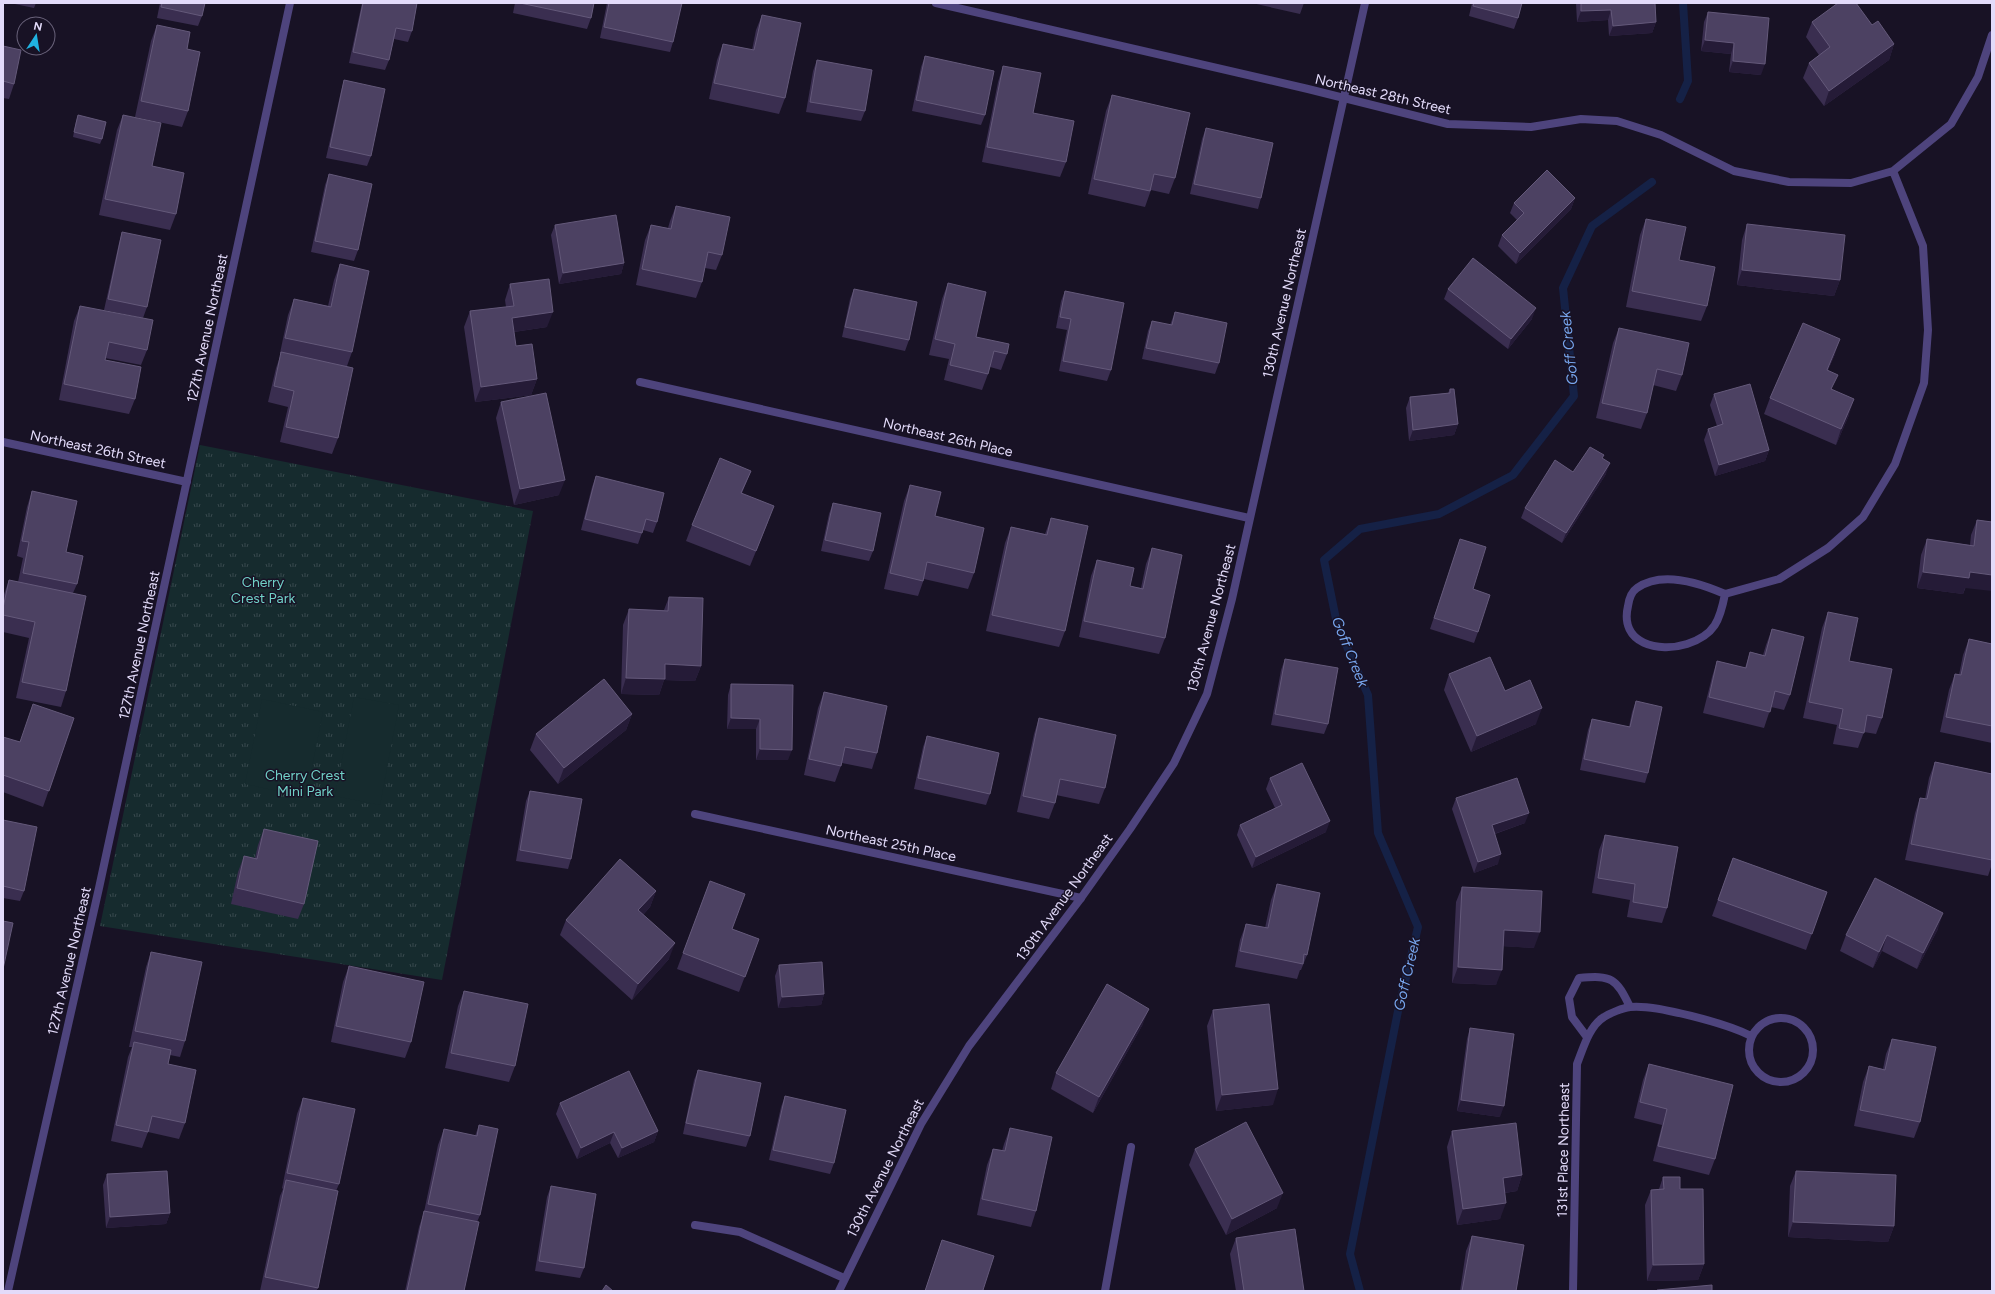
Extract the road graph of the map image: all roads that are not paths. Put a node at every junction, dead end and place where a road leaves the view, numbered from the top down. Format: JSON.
{"nodes":[{"id":1,"x":290,"y":3,"type":"edge"},
{"id":2,"x":936,"y":3,"type":"edge"},
{"id":3,"x":1365,"y":3,"type":"edge"},
{"id":4,"x":1992,"y":35,"type":"edge"},
{"id":5,"x":1345,"y":98,"type":"junction"},
{"id":6,"x":1893,"y":171,"type":"junction"},
{"id":7,"x":640,"y":382,"type":"dead end"},
{"id":8,"x":3,"y":442,"type":"edge"},
{"id":9,"x":187,"y":482,"type":"junction"},
{"id":10,"x":1249,"y":518,"type":"junction"},
{"id":11,"x":1725,"y":594,"type":"junction"},
{"id":12,"x":695,"y":814,"type":"dead end"},
{"id":13,"x":1081,"y":898,"type":"junction"},
{"id":14,"x":1630,"y":1007,"type":"junction"},
{"id":15,"x":1751,"y":1036,"type":"junction"},
{"id":16,"x":1587,"y":1037,"type":"junction"},
{"id":17,"x":1131,"y":1147,"type":"dead end"},
{"id":18,"x":695,"y":1225,"type":"dead end"},
{"id":19,"x":844,"y":1278,"type":"junction"},
{"id":20,"x":8,"y":1291,"type":"edge"},
{"id":21,"x":839,"y":1291,"type":"edge"},
{"id":22,"x":1105,"y":1291,"type":"edge"},
{"id":23,"x":1573,"y":1291,"type":"edge"}],
"edges":[{"from":1,"to":9,"type":"street","name":"127th Avenue Northeast"},
{"from":2,"to":5,"type":"street","name":"Northeast 28th Street"},
{"from":3,"to":5,"type":"street","name":"130th Avenue Northeast"},
{"from":4,"to":6,"type":"street"},
{"from":5,"to":6,"type":"street","name":"Northeast 28th Street"},
{"from":5,"to":10,"type":"street","name":"130th Avenue Northeast"},
{"from":6,"to":11,"type":"street"},
{"from":7,"to":10,"type":"street","name":"Northeast 26th Place"},
{"from":8,"to":9,"type":"street","name":"Northeast 26th Street"},
{"from":9,"to":20,"type":"street","name":"127th Avenue Northeast"},
{"from":10,"to":13,"type":"street","name":"130th Avenue Northeast"},
{"from":11,"to":11,"type":"street"},
{"from":12,"to":13,"type":"street","name":"Northeast 25th Place"},
{"from":13,"to":19,"type":"street","name":"130th Avenue Northeast"},
{"from":14,"to":15,"type":"street"},
{"from":14,"to":16,"type":"street","name":"131st Place Northeast"},
{"from":14,"to":16,"type":"street"},
{"from":15,"to":15,"type":"street"},
{"from":16,"to":23,"type":"street","name":"131st Place Northeast"},
{"from":17,"to":22,"type":"street"},
{"from":18,"to":19,"type":"street"},
{"from":19,"to":21,"type":"street","name":"130th Avenue Northeast"}]}
